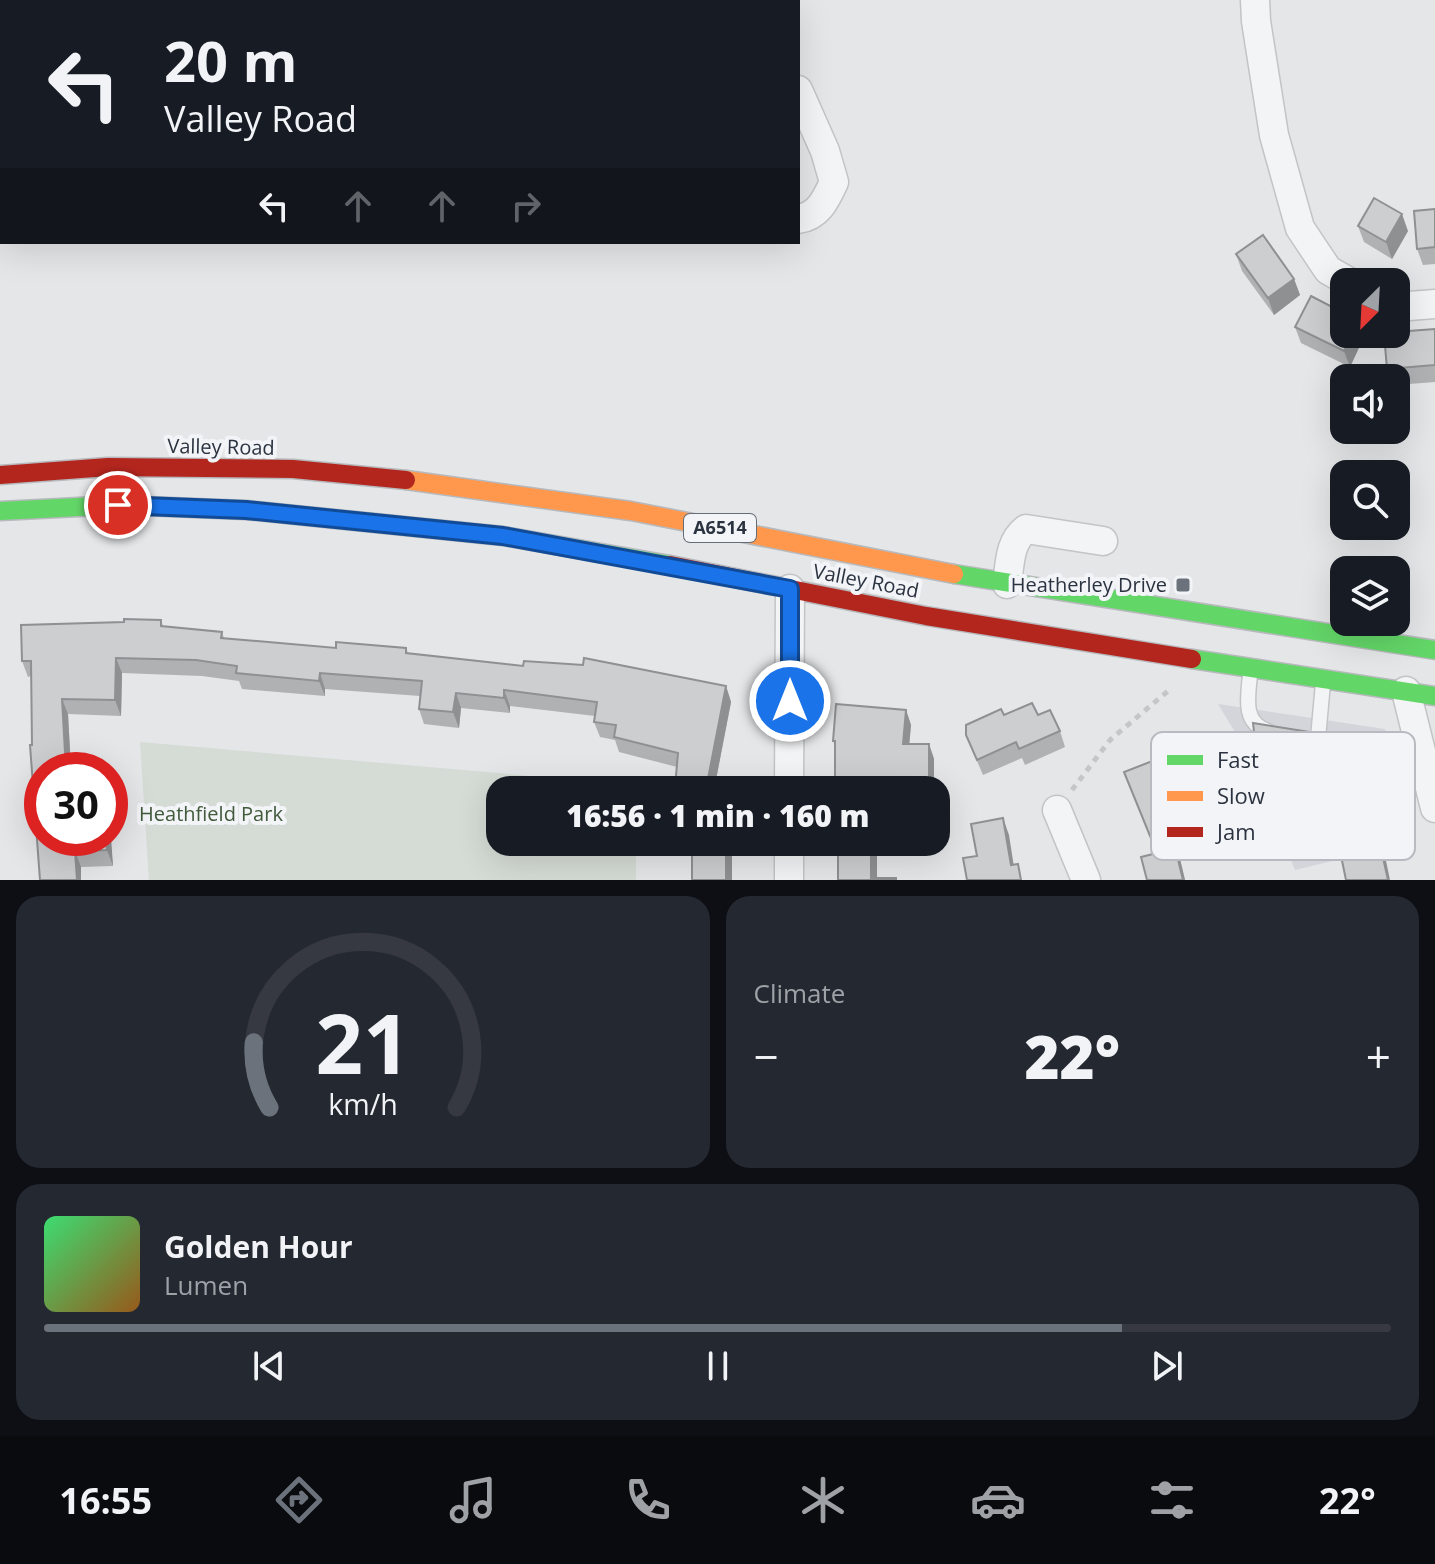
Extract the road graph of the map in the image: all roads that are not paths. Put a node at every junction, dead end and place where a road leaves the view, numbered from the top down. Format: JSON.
{"nodes":[{"id":1,"x":1255,"y":0,"type":"edge"},
{"id":2,"x":800,"y":95,"type":"edge"},
{"id":3,"x":800,"y":219,"type":"edge"},
{"id":4,"x":1330,"y":271,"type":"edge"},
{"id":5,"x":1435,"y":304,"type":"edge"},
{"id":6,"x":1410,"y":306,"type":"edge"},
{"id":7,"x":0,"y":475,"type":"edge"},
{"id":8,"x":0,"y":511,"type":"edge"},
{"id":9,"x":1103,"y":541,"type":"dead end"},
{"id":10,"x":1007,"y":584,"type":"junction"},
{"id":11,"x":790,"y":589,"type":"junction"},
{"id":12,"x":1435,"y":650,"type":"edge"},
{"id":13,"x":1250,"y":668,"type":"junction"},
{"id":14,"x":1323,"y":680,"type":"junction"},
{"id":15,"x":1406,"y":691,"type":"junction"},
{"id":16,"x":1435,"y":696,"type":"edge"},
{"id":17,"x":1276,"y":732,"type":"edge"},
{"id":18,"x":1312,"y":732,"type":"edge"},
{"id":19,"x":789,"y":776,"type":"edge"},
{"id":20,"x":1427,"y":776,"type":"junction"},
{"id":21,"x":1415,"y":777,"type":"edge"},
{"id":22,"x":1435,"y":808,"type":"edge"},
{"id":23,"x":1057,"y":810,"type":"road end"},
{"id":24,"x":789,"y":856,"type":"edge"},
{"id":25,"x":789,"y":880,"type":"edge"},
{"id":26,"x":1086,"y":880,"type":"edge"}],
"edges":[{"from":1,"to":4,"type":"street"},
{"from":2,"to":3,"type":"street"},
{"from":5,"to":6,"type":"street"},
{"from":7,"to":10,"type":"highway","name":"Valley Road","number":"A6514"},
{"from":8,"to":11,"type":"highway","name":"Valley Road","number":"A6514"},
{"from":9,"to":10,"type":"street"},
{"from":10,"to":12,"type":"highway","name":"Valley Road","number":"A6514"},
{"from":11,"to":13,"type":"highway","name":"Valley Road","number":"A6514"},
{"from":11,"to":19,"type":"street"},
{"from":13,"to":14,"type":"highway","name":"Valley Road","number":"A6514"},
{"from":13,"to":17,"type":"lane"},
{"from":14,"to":15,"type":"highway","name":"Valley Road","number":"A6514"},
{"from":14,"to":18,"type":"lane"},
{"from":15,"to":16,"type":"highway","name":"Valley Road","number":"A6514"},
{"from":15,"to":20,"type":"street"},
{"from":20,"to":21,"type":"lane"},
{"from":20,"to":22,"type":"street"},
{"from":23,"to":26,"type":"street"},
{"from":24,"to":25,"type":"street"}]}
